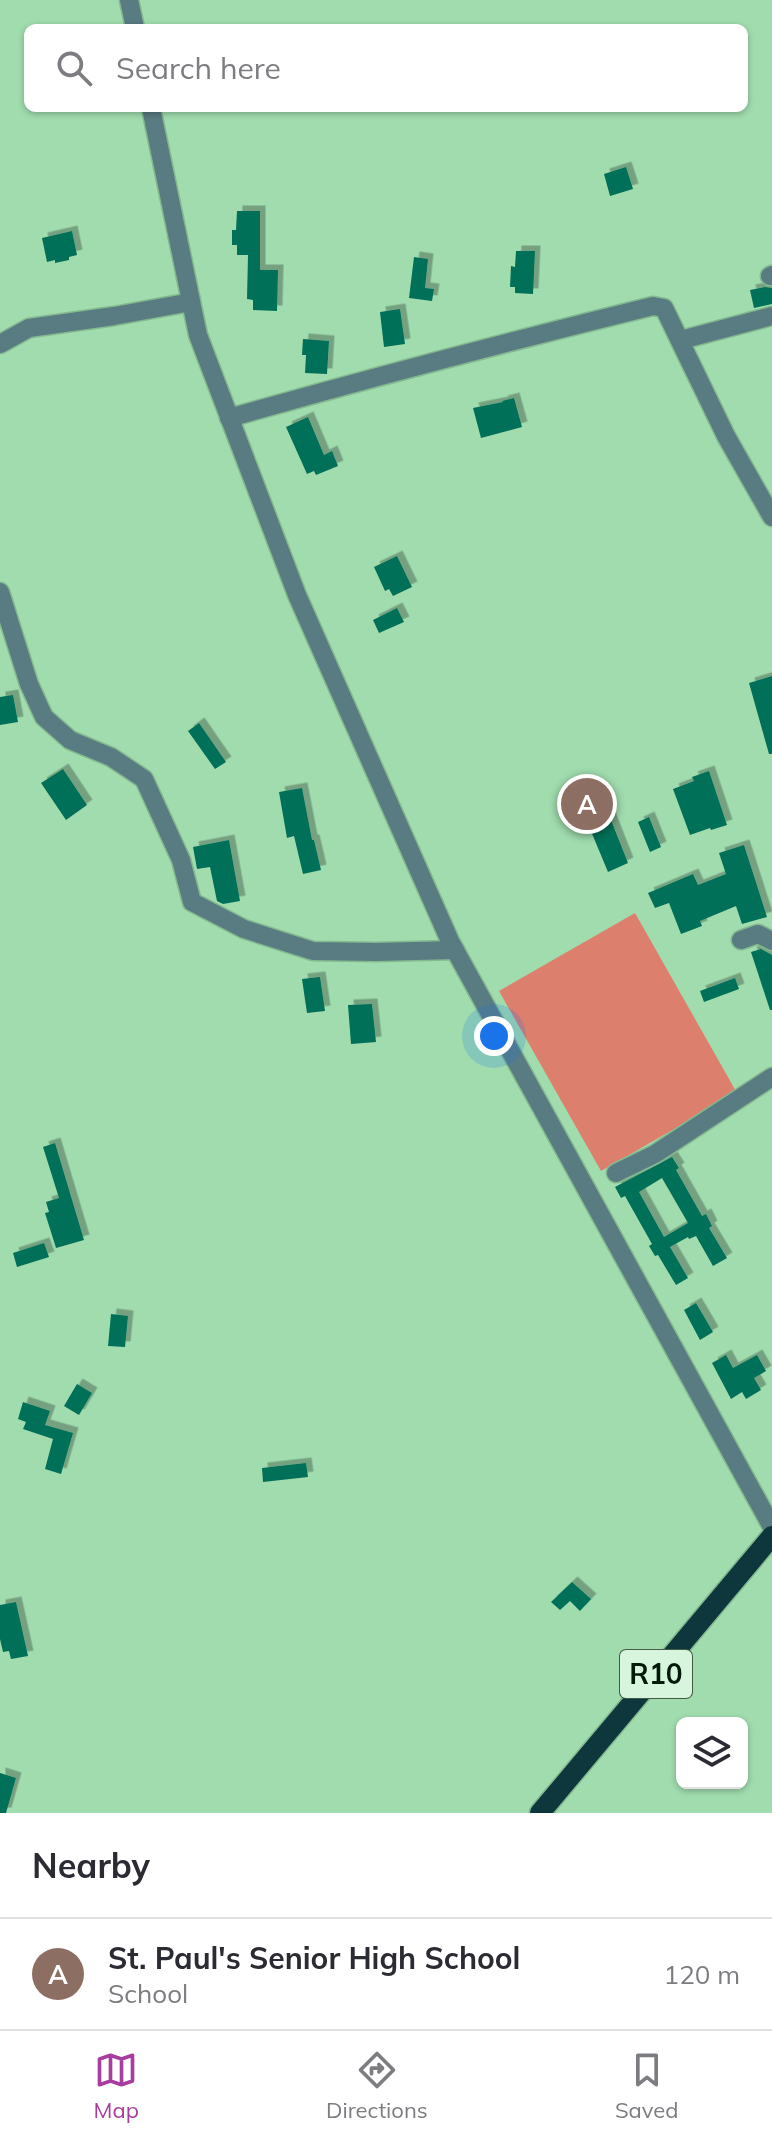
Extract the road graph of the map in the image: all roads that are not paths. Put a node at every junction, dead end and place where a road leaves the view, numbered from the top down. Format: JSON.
{"nodes":[{"id":1,"x":129,"y":0,"type":"edge"},
{"id":2,"x":134,"y":24,"type":"edge"},
{"id":3,"x":152,"y":112,"type":"edge"},
{"id":4,"x":191,"y":302,"type":"junction"},
{"id":5,"x":772,"y":316,"type":"edge"},
{"id":6,"x":681,"y":340,"type":"junction"},
{"id":7,"x":0,"y":344,"type":"edge"},
{"id":8,"x":229,"y":418,"type":"junction"},
{"id":9,"x":772,"y":517,"type":"edge"},
{"id":10,"x":0,"y":592,"type":"edge"},
{"id":11,"x":741,"y":940,"type":"dead end"},
{"id":12,"x":772,"y":941,"type":"edge"},
{"id":13,"x":455,"y":950,"type":"junction"},
{"id":14,"x":772,"y":1077,"type":"edge"},
{"id":15,"x":616,"y":1173,"type":"dead end"},
{"id":16,"x":772,"y":1527,"type":"edge"},
{"id":17,"x":772,"y":1536,"type":"edge"},
{"id":18,"x":540,"y":1813,"type":"edge"}],
"edges":[{"from":1,"to":2,"type":"street"},
{"from":3,"to":4,"type":"street"},
{"from":4,"to":7,"type":"street"},
{"from":4,"to":8,"type":"street"},
{"from":5,"to":6,"type":"street"},
{"from":6,"to":8,"type":"street"},
{"from":6,"to":9,"type":"street"},
{"from":8,"to":13,"type":"street"},
{"from":10,"to":13,"type":"street"},
{"from":11,"to":12,"type":"street"},
{"from":13,"to":16,"type":"street"},
{"from":14,"to":15,"type":"street"},
{"from":17,"to":18,"type":"main road","number":"R10"}]}
